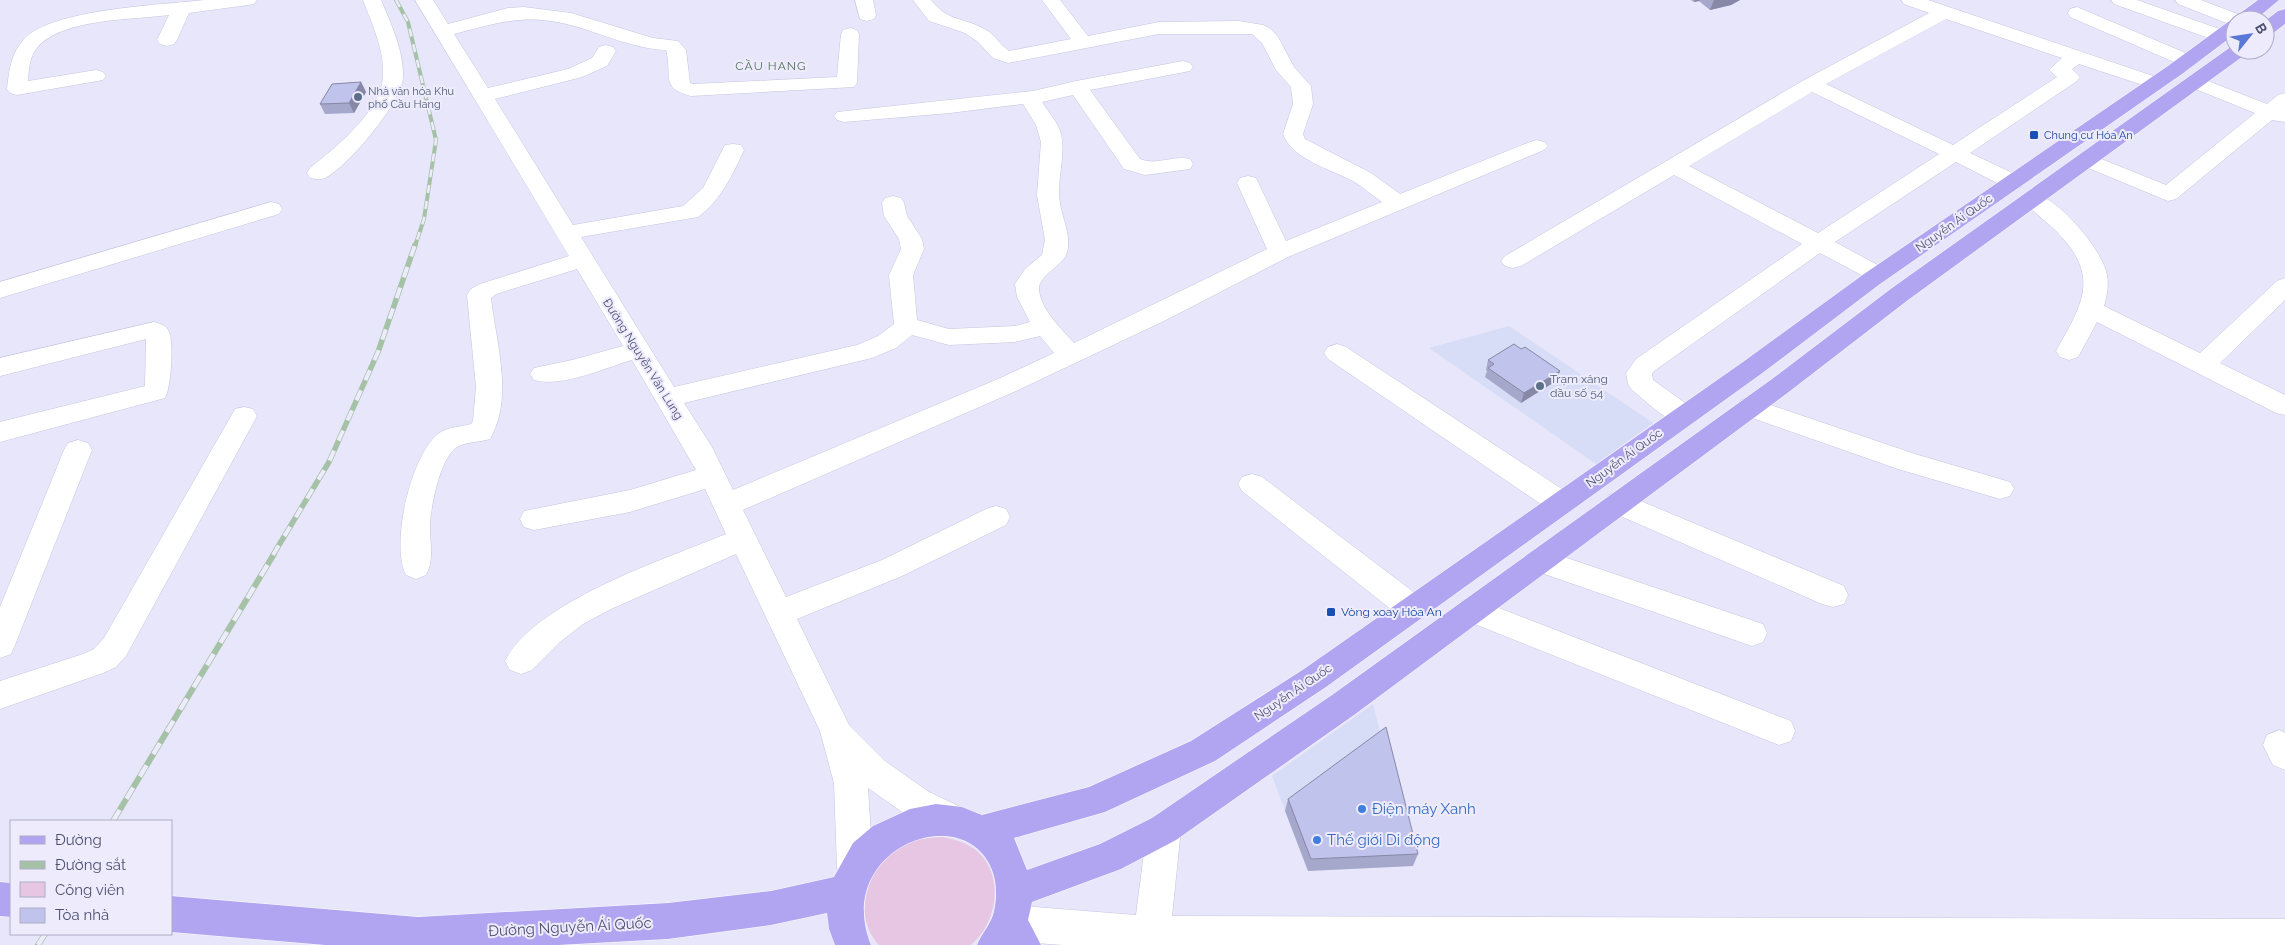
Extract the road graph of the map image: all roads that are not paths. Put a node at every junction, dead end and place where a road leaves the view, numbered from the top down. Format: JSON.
{"nodes":[{"id":1,"x":248,"y":0,"type":"edge"},
{"id":2,"x":372,"y":0,"type":"edge"},
{"id":3,"x":424,"y":0,"type":"edge"},
{"id":4,"x":922,"y":0,"type":"edge"},
{"id":5,"x":1051,"y":0,"type":"edge"},
{"id":6,"x":1910,"y":0,"type":"edge"},
{"id":7,"x":2120,"y":0,"type":"edge"},
{"id":8,"x":2184,"y":0,"type":"edge"},
{"id":9,"x":2270,"y":0,"type":"edge"},
{"id":10,"x":182,"y":8,"type":"junction"},
{"id":11,"x":2258,"y":10,"type":"edge"},
{"id":12,"x":1944,"y":12,"type":"junction"},
{"id":13,"x":2077,"y":12,"type":"dead end"},
{"id":14,"x":2225,"y":21,"type":"edge"},
{"id":15,"x":2225,"y":24,"type":"edge"},
{"id":16,"x":443,"y":31,"type":"junction"},
{"id":17,"x":850,"y":34,"type":"dead end"},
{"id":18,"x":167,"y":40,"type":"dead end"},
{"id":19,"x":2225,"y":40,"type":"edge"},
{"id":20,"x":1083,"y":42,"type":"junction"},
{"id":21,"x":606,"y":51,"type":"dead end"},
{"id":22,"x":2076,"y":56,"type":"junction"},
{"id":23,"x":1183,"y":67,"type":"dead end"},
{"id":24,"x":2197,"y":72,"type":"junction"},
{"id":25,"x":96,"y":76,"type":"dead end"},
{"id":26,"x":2155,"y":83,"type":"junction"},
{"id":27,"x":1811,"y":84,"type":"junction"},
{"id":28,"x":1076,"y":87,"type":"junction"},
{"id":29,"x":9,"y":90,"type":"edge"},
{"id":30,"x":481,"y":96,"type":"junction"},
{"id":31,"x":1031,"y":97,"type":"junction"},
{"id":32,"x":2281,"y":107,"type":"edge"},
{"id":33,"x":844,"y":116,"type":"dead end"},
{"id":34,"x":1538,"y":146,"type":"dead end"},
{"id":35,"x":733,"y":150,"type":"dead end"},
{"id":36,"x":1952,"y":153,"type":"junction"},
{"id":37,"x":2089,"y":160,"type":"junction"},
{"id":38,"x":1182,"y":164,"type":"dead end"},
{"id":39,"x":1673,"y":166,"type":"junction"},
{"id":40,"x":318,"y":173,"type":"dead end"},
{"id":41,"x":2013,"y":182,"type":"junction"},
{"id":42,"x":1248,"y":183,"type":"dead end"},
{"id":43,"x":2034,"y":200,"type":"junction"},
{"id":44,"x":893,"y":203,"type":"dead end"},
{"id":45,"x":1399,"y":204,"type":"junction"},
{"id":46,"x":271,"y":209,"type":"dead end"},
{"id":47,"x":565,"y":233,"type":"junction"},
{"id":48,"x":1819,"y":243,"type":"junction"},
{"id":49,"x":1280,"y":252,"type":"junction"},
{"id":50,"x":582,"y":260,"type":"junction"},
{"id":51,"x":1513,"y":261,"type":"dead end"},
{"id":52,"x":1879,"y":274,"type":"junction"},
{"id":53,"x":2285,"y":286,"type":"edge"},
{"id":54,"x":0,"y":290,"type":"edge"},
{"id":55,"x":2091,"y":310,"type":"junction"},
{"id":56,"x":906,"y":325,"type":"junction"},
{"id":57,"x":1046,"y":326,"type":"junction"},
{"id":58,"x":637,"y":350,"type":"junction"},
{"id":59,"x":2069,"y":351,"type":"dead end"},
{"id":60,"x":1337,"y":353,"type":"dead end"},
{"id":61,"x":1070,"y":356,"type":"junction"},
{"id":62,"x":2202,"y":365,"type":"junction"},
{"id":63,"x":0,"y":367,"type":"edge"},
{"id":64,"x":543,"y":374,"type":"dead end"},
{"id":65,"x":667,"y":398,"type":"junction"},
{"id":66,"x":2285,"y":406,"type":"edge"},
{"id":67,"x":1750,"y":407,"type":"junction"},
{"id":68,"x":1683,"y":415,"type":"junction"},
{"id":69,"x":244,"y":416,"type":"dead end"},
{"id":70,"x":0,"y":432,"type":"edge"},
{"id":71,"x":1642,"y":444,"type":"junction"},
{"id":72,"x":78,"y":450,"type":"dead end"},
{"id":73,"x":1670,"y":465,"type":"junction"},
{"id":74,"x":712,"y":476,"type":"junction"},
{"id":75,"x":1252,"y":484,"type":"dead end"},
{"id":76,"x":2000,"y":488,"type":"dead end"},
{"id":77,"x":1561,"y":503,"type":"junction"},
{"id":78,"x":1619,"y":503,"type":"junction"},
{"id":79,"x":726,"y":505,"type":"junction"},
{"id":80,"x":996,"y":517,"type":"dead end"},
{"id":81,"x":534,"y":519,"type":"dead end"},
{"id":82,"x":743,"y":539,"type":"junction"},
{"id":83,"x":1540,"y":561,"type":"junction"},
{"id":84,"x":416,"y":567,"type":"dead end"},
{"id":85,"x":1833,"y":595,"type":"dead end"},
{"id":86,"x":1413,"y":609,"type":"junction"},
{"id":87,"x":1473,"y":610,"type":"junction"},
{"id":88,"x":779,"y":613,"type":"junction"},
{"id":89,"x":1752,"y":633,"type":"dead end"},
{"id":90,"x":0,"y":645,"type":"edge"},
{"id":91,"x":521,"y":661,"type":"dead end"},
{"id":92,"x":0,"y":695,"type":"edge"},
{"id":93,"x":836,"y":731,"type":"junction"},
{"id":94,"x":1779,"y":731,"type":"dead end"},
{"id":95,"x":968,"y":826,"type":"junction"},
{"id":96,"x":1164,"y":830,"type":"junction"},
{"id":97,"x":851,"y":880,"type":"junction"},
{"id":98,"x":172,"y":914,"type":"edge"},
{"id":99,"x":1010,"y":926,"type":"edge"},
{"id":100,"x":2285,"y":937,"type":"edge"},
{"id":101,"x":1152,"y":939,"type":"edge"},
{"id":102,"x":853,"y":945,"type":"edge"}],
"edges":[{"from":1,"to":10,"type":"street"},
{"from":2,"to":40,"type":"street"},
{"from":3,"to":16,"type":"street","name":"Đường Nguyễn Văn Lung"},
{"from":4,"to":20,"type":"street"},
{"from":5,"to":20,"type":"street"},
{"from":6,"to":12,"type":"street"},
{"from":7,"to":15,"type":"street"},
{"from":8,"to":14,"type":"street"},
{"from":9,"to":11,"type":"main road","name":"Nguyễn Ái Quốc"},
{"from":10,"to":18,"type":"street"},
{"from":10,"to":29,"type":"street"},
{"from":12,"to":22,"type":"street"},
{"from":12,"to":27,"type":"street"},
{"from":13,"to":24,"type":"street"},
{"from":16,"to":17,"type":"street"},
{"from":16,"to":30,"type":"street","name":"Đường Nguyễn Văn Lung"},
{"from":19,"to":24,"type":"main road","name":"Nguyễn Ái Quốc"},
{"from":20,"to":45,"type":"street"},
{"from":21,"to":30,"type":"street"},
{"from":22,"to":26,"type":"street"},
{"from":22,"to":36,"type":"street"},
{"from":23,"to":28,"type":"street"},
{"from":24,"to":26,"type":"main road","name":"Nguyễn Ái Quốc"},
{"from":24,"to":32,"type":"street"},
{"from":24,"to":37,"type":"main road","name":"Nguyễn Ái Quốc"},
{"from":25,"to":29,"type":"street"},
{"from":26,"to":41,"type":"main road","name":"Nguyễn Ái Quốc"},
{"from":27,"to":36,"type":"street"},
{"from":27,"to":39,"type":"street"},
{"from":28,"to":31,"type":"street"},
{"from":28,"to":38,"type":"street"},
{"from":30,"to":47,"type":"street","name":"Đường Nguyễn Văn Lung"},
{"from":31,"to":33,"type":"street"},
{"from":31,"to":57,"type":"street"},
{"from":32,"to":37,"type":"street"},
{"from":34,"to":45,"type":"street"},
{"from":35,"to":47,"type":"street"},
{"from":36,"to":41,"type":"street"},
{"from":36,"to":48,"type":"street"},
{"from":37,"to":43,"type":"main road","name":"Nguyễn Ái Quốc"},
{"from":39,"to":48,"type":"street"},
{"from":39,"to":51,"type":"street"},
{"from":41,"to":52,"type":"main road","name":"Nguyễn Ái Quốc"},
{"from":42,"to":49,"type":"street"},
{"from":43,"to":55,"type":"street"},
{"from":43,"to":67,"type":"main road","name":"Nguyễn Ái Quốc"},
{"from":44,"to":56,"type":"street"},
{"from":45,"to":49,"type":"street"},
{"from":46,"to":54,"type":"street"},
{"from":47,"to":50,"type":"street","name":"Đường Nguyễn Văn Lung"},
{"from":48,"to":52,"type":"street"},
{"from":48,"to":68,"type":"street"},
{"from":49,"to":61,"type":"street"},
{"from":50,"to":58,"type":"street","name":"Đường Nguyễn Văn Lung"},
{"from":50,"to":84,"type":"street"},
{"from":52,"to":68,"type":"main road","name":"Nguyễn Ái Quốc"},
{"from":53,"to":62,"type":"street"},
{"from":55,"to":59,"type":"street"},
{"from":55,"to":62,"type":"street"},
{"from":56,"to":57,"type":"street"},
{"from":56,"to":65,"type":"street"},
{"from":57,"to":61,"type":"street"},
{"from":58,"to":64,"type":"street"},
{"from":58,"to":65,"type":"street","name":"Đường Nguyễn Văn Lung"},
{"from":60,"to":77,"type":"street"},
{"from":61,"to":79,"type":"street"},
{"from":62,"to":66,"type":"street"},
{"from":63,"to":70,"type":"street"},
{"from":65,"to":74,"type":"street","name":"Đường Nguyễn Văn Lung"},
{"from":67,"to":73,"type":"main road","name":"Nguyễn Ái Quốc"},
{"from":67,"to":76,"type":"street"},
{"from":68,"to":71,"type":"main road","name":"Nguyễn Ái Quốc"},
{"from":69,"to":92,"type":"street"},
{"from":71,"to":73,"type":"main road"},
{"from":71,"to":77,"type":"main road","name":"Nguyễn Ái Quốc"},
{"from":72,"to":90,"type":"street"},
{"from":73,"to":78,"type":"main road","name":"Nguyễn Ái Quốc"},
{"from":74,"to":79,"type":"street","name":"Đường Nguyễn Văn Lung"},
{"from":74,"to":81,"type":"street"},
{"from":75,"to":86,"type":"street"},
{"from":77,"to":86,"type":"main road","name":"Nguyễn Ái Quốc"},
{"from":78,"to":83,"type":"main road","name":"Nguyễn Ái Quốc"},
{"from":78,"to":85,"type":"street"},
{"from":79,"to":82,"type":"street","name":"Đường Nguyễn Văn Lung"},
{"from":80,"to":88,"type":"street"},
{"from":82,"to":88,"type":"street","name":"Đường Nguyễn Văn Lung"},
{"from":82,"to":91,"type":"street"},
{"from":83,"to":87,"type":"main road","name":"Nguyễn Ái Quốc"},
{"from":83,"to":89,"type":"street"},
{"from":86,"to":95,"type":"main road","name":"Nguyễn Ái Quốc"},
{"from":87,"to":94,"type":"street"},
{"from":87,"to":96,"type":"main road","name":"Nguyễn Ái Quốc"},
{"from":88,"to":93,"type":"street","name":"Đường Nguyễn Văn Lung"},
{"from":93,"to":95,"type":"street","name":"Đường Nguyễn Văn Lung"},
{"from":93,"to":97,"type":"street","name":"Đường Nguyễn Văn Lung"},
{"from":95,"to":97,"type":"main road","name":"Nguyễn Ái Quốc"},
{"from":95,"to":99,"type":"main road"},
{"from":96,"to":99,"type":"main road","name":"Nguyễn Ái Quốc"},
{"from":96,"to":101,"type":"street"},
{"from":97,"to":98,"type":"main road","name":"Đường Nguyễn Ái Quốc"},
{"from":97,"to":102,"type":"main road"},
{"from":99,"to":101,"type":"street"},
{"from":100,"to":101,"type":"street"}]}
